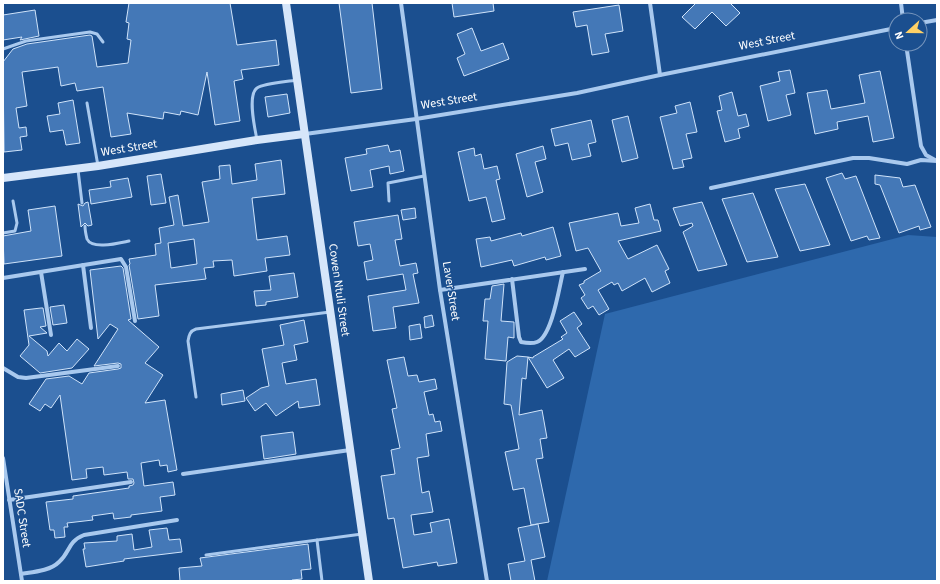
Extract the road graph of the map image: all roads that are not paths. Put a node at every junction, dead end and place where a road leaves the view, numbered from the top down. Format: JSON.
{"nodes":[{"id":1,"x":286,"y":3,"type":"edge"},
{"id":2,"x":401,"y":3,"type":"edge"},
{"id":3,"x":650,"y":3,"type":"edge"},
{"id":4,"x":888,"y":30,"type":"edge"},
{"id":5,"x":103,"y":42,"type":"dead end"},
{"id":6,"x":3,"y":49,"type":"edge"},
{"id":7,"x":907,"y":52,"type":"edge"},
{"id":8,"x":660,"y":75,"type":"junction"},
{"id":9,"x":297,"y":80,"type":"junction"},
{"id":10,"x":87,"y":104,"type":"dead end"},
{"id":11,"x":416,"y":119,"type":"junction"},
{"id":12,"x":304,"y":134,"type":"junction"},
{"id":13,"x":257,"y":140,"type":"junction"},
{"id":14,"x":937,"y":161,"type":"edge"},
{"id":15,"x":98,"y":166,"type":"junction"},
{"id":16,"x":78,"y":168,"type":"junction"},
{"id":17,"x":424,"y":176,"type":"junction"},
{"id":18,"x":3,"y":178,"type":"edge"},
{"id":19,"x":711,"y":188,"type":"dead end"},
{"id":20,"x":13,"y":201,"type":"dead end"},
{"id":21,"x":389,"y":201,"type":"dead end"},
{"id":22,"x":82,"y":203,"type":"dead end"},
{"id":23,"x":85,"y":226,"type":"dead end"},
{"id":24,"x":3,"y":233,"type":"edge"},
{"id":25,"x":129,"y":241,"type":"dead end"},
{"id":26,"x":83,"y":265,"type":"junction"},
{"id":27,"x":585,"y":269,"type":"dead end"},
{"id":28,"x":42,"y":272,"type":"junction"},
{"id":29,"x":563,"y":272,"type":"junction"},
{"id":30,"x":3,"y":278,"type":"edge"},
{"id":31,"x":512,"y":279,"type":"junction"},
{"id":32,"x":440,"y":290,"type":"junction"},
{"id":33,"x":330,"y":312,"type":"junction"},
{"id":34,"x":135,"y":321,"type":"dead end"},
{"id":35,"x":91,"y":328,"type":"dead end"},
{"id":36,"x":51,"y":335,"type":"dead end"},
{"id":37,"x":118,"y":366,"type":"dead end"},
{"id":38,"x":3,"y":368,"type":"edge"},
{"id":39,"x":196,"y":397,"type":"dead end"},
{"id":40,"x":350,"y":450,"type":"junction"},
{"id":41,"x":3,"y":458,"type":"edge"},
{"id":42,"x":183,"y":474,"type":"dead end"},
{"id":43,"x":131,"y":482,"type":"dead end"},
{"id":44,"x":9,"y":500,"type":"junction"},
{"id":45,"x":177,"y":520,"type":"dead end"},
{"id":46,"x":362,"y":534,"type":"junction"},
{"id":47,"x":317,"y":540,"type":"junction"},
{"id":48,"x":206,"y":555,"type":"dead end"},
{"id":49,"x":21,"y":574,"type":"junction"},
{"id":50,"x":22,"y":581,"type":"edge"},
{"id":51,"x":322,"y":581,"type":"edge"},
{"id":52,"x":369,"y":581,"type":"edge"},
{"id":53,"x":487,"y":581,"type":"edge"}],
"edges":[{"from":1,"to":9,"type":"street","name":"Cowen Ntuli Street"},
{"from":2,"to":11,"type":"street","name":"Laver Street"},
{"from":3,"to":8,"type":"street"},
{"from":4,"to":8,"type":"street","name":"West Street"},
{"from":5,"to":6,"type":"lane"},
{"from":7,"to":14,"type":"street"},
{"from":8,"to":11,"type":"street","name":"West Street"},
{"from":9,"to":12,"type":"street","name":"Cowen Ntuli Street"},
{"from":9,"to":13,"type":"lane"},
{"from":10,"to":15,"type":"lane"},
{"from":11,"to":12,"type":"street","name":"West Street"},
{"from":11,"to":17,"type":"street","name":"Laver Street"},
{"from":12,"to":13,"type":"street","name":"West Street"},
{"from":12,"to":33,"type":"street","name":"Cowen Ntuli Street"},
{"from":13,"to":15,"type":"street","name":"West Street"},
{"from":14,"to":19,"type":"street"},
{"from":15,"to":16,"type":"street","name":"West Street"},
{"from":16,"to":18,"type":"street","name":"West Street"},
{"from":16,"to":22,"type":"lane"},
{"from":17,"to":21,"type":"lane"},
{"from":17,"to":32,"type":"street","name":"Laver Street"},
{"from":20,"to":24,"type":"lane"},
{"from":23,"to":25,"type":"lane"},
{"from":26,"to":28,"type":"street"},
{"from":26,"to":34,"type":"street"},
{"from":26,"to":35,"type":"street"},
{"from":27,"to":29,"type":"street"},
{"from":28,"to":30,"type":"street"},
{"from":28,"to":36,"type":"street"},
{"from":29,"to":31,"type":"street"},
{"from":29,"to":31,"type":"street"},
{"from":31,"to":32,"type":"street"},
{"from":32,"to":53,"type":"street","name":"Laver Street"},
{"from":33,"to":39,"type":"lane"},
{"from":33,"to":40,"type":"street","name":"Cowen Ntuli Street"},
{"from":37,"to":38,"type":"street"},
{"from":40,"to":42,"type":"street"},
{"from":40,"to":46,"type":"street","name":"Cowen Ntuli Street"},
{"from":41,"to":44,"type":"street","name":"SADC Street"},
{"from":43,"to":44,"type":"street"},
{"from":44,"to":49,"type":"street","name":"SADC Street"},
{"from":45,"to":49,"type":"street"},
{"from":46,"to":47,"type":"lane"},
{"from":46,"to":52,"type":"street","name":"Cowen Ntuli Street"},
{"from":47,"to":48,"type":"lane"},
{"from":47,"to":51,"type":"lane"},
{"from":49,"to":50,"type":"street","name":"SADC Street"}]}
